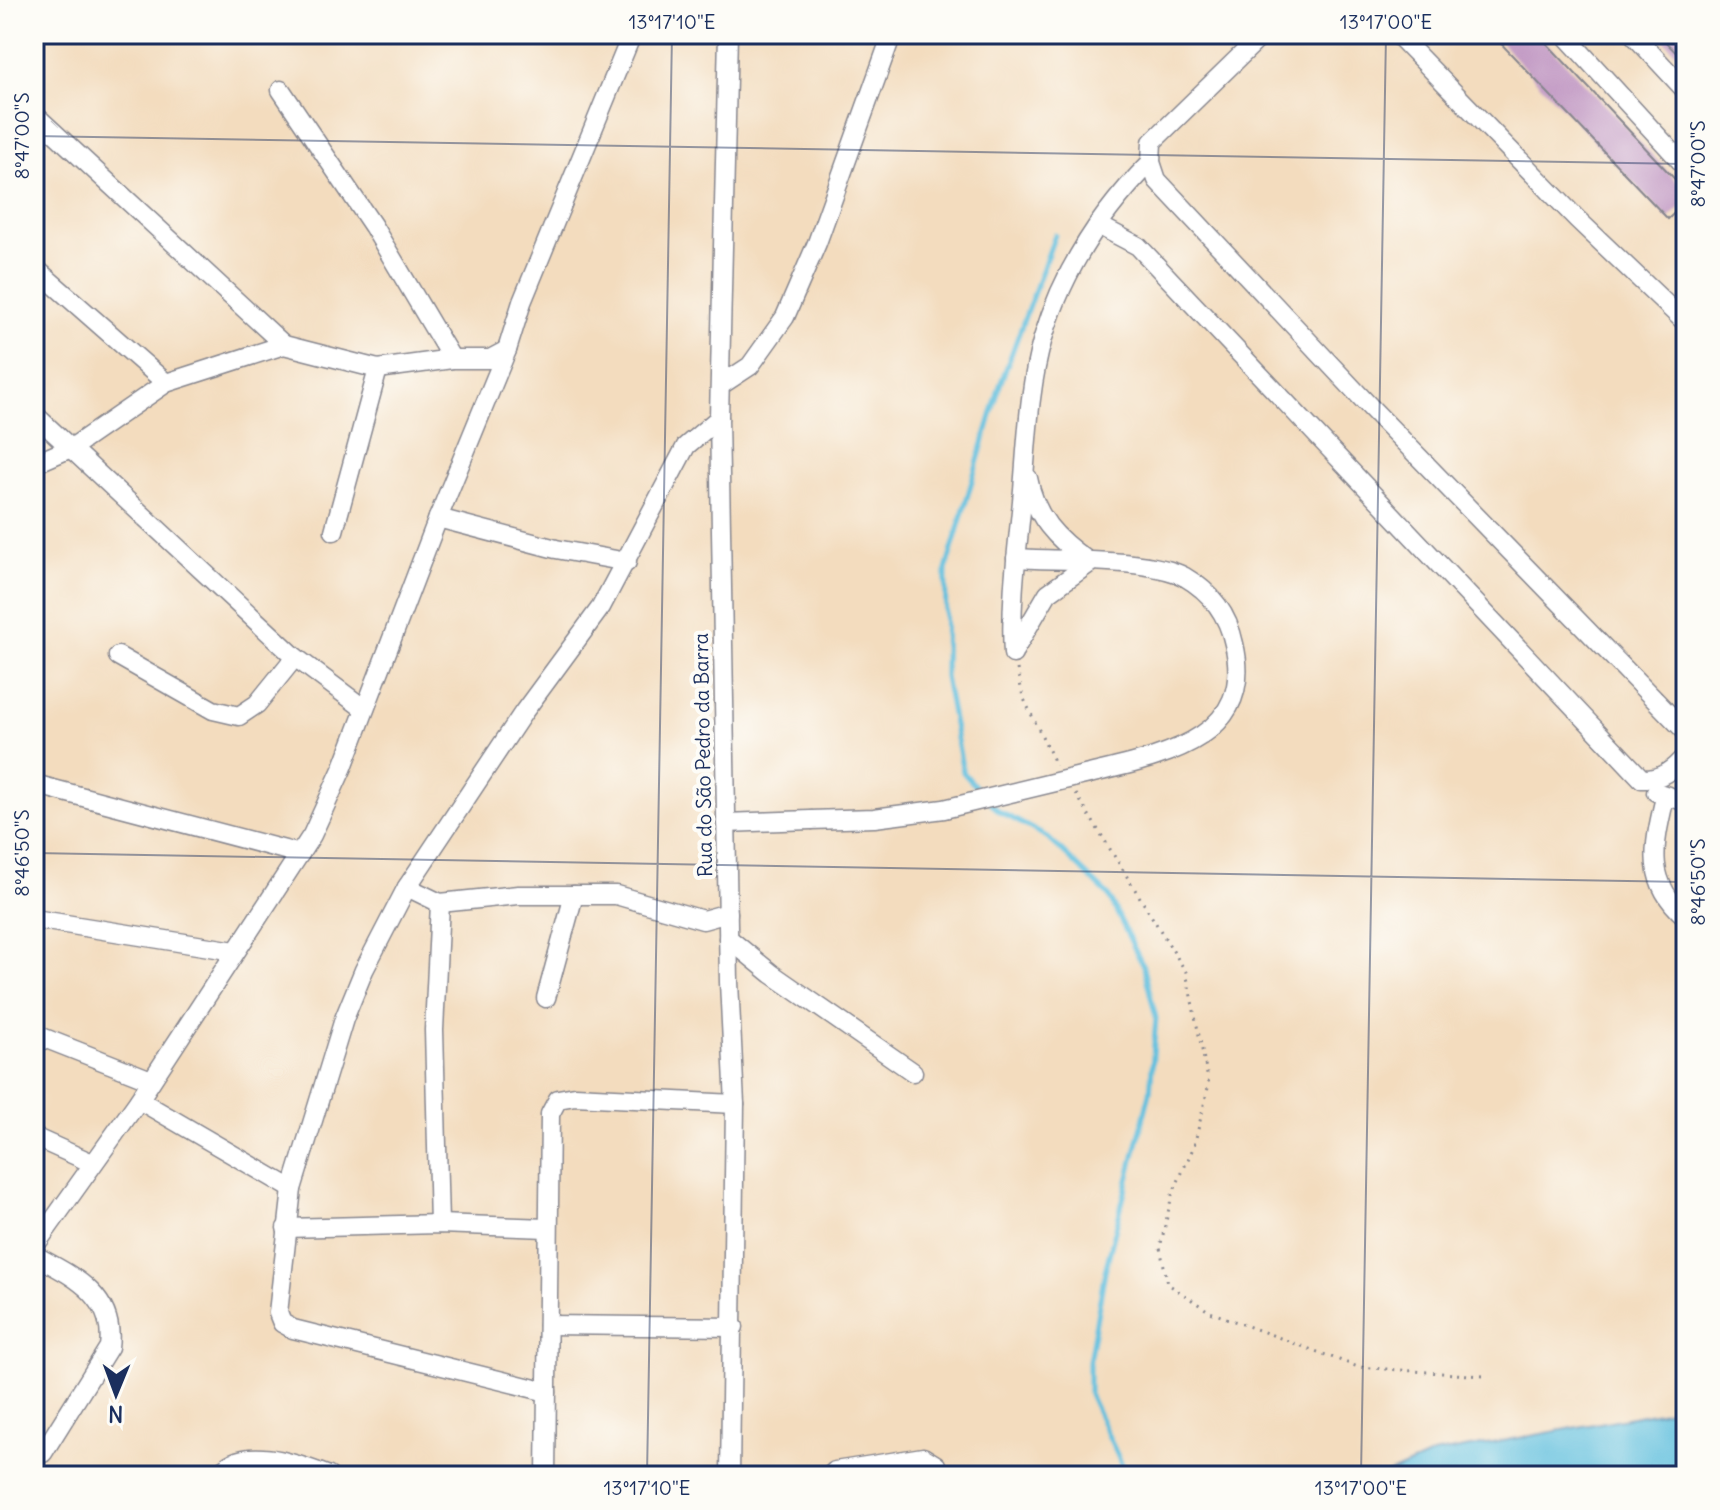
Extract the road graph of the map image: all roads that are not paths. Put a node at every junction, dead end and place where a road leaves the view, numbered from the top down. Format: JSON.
{"nodes":[{"id":1,"x":632,"y":34,"type":"edge"},
{"id":2,"x":728,"y":34,"type":"edge"},
{"id":3,"x":892,"y":34,"type":"edge"},
{"id":4,"x":1263,"y":34,"type":"edge"},
{"id":5,"x":1397,"y":34,"type":"edge"},
{"id":6,"x":1564,"y":34,"type":"edge"},
{"id":7,"x":1633,"y":34,"type":"edge"},
{"id":8,"x":281,"y":90,"type":"dead end"},
{"id":9,"x":1686,"y":91,"type":"edge"},
{"id":10,"x":34,"y":114,"type":"edge"},
{"id":11,"x":1151,"y":162,"type":"junction"},
{"id":12,"x":1686,"y":167,"type":"edge"},
{"id":13,"x":1098,"y":225,"type":"junction"},
{"id":14,"x":34,"y":267,"type":"edge"},
{"id":15,"x":1686,"y":323,"type":"edge"},
{"id":16,"x":284,"y":345,"type":"junction"},
{"id":17,"x":507,"y":350,"type":"junction"},
{"id":18,"x":452,"y":359,"type":"junction"},
{"id":19,"x":378,"y":369,"type":"junction"},
{"id":20,"x":166,"y":383,"type":"junction"},
{"id":21,"x":721,"y":385,"type":"junction"},
{"id":22,"x":34,"y":414,"type":"edge"},
{"id":23,"x":719,"y":418,"type":"junction"},
{"id":24,"x":73,"y":447,"type":"junction"},
{"id":25,"x":37,"y":459,"type":"edge"},
{"id":26,"x":1025,"y":463,"type":"junction"},
{"id":27,"x":438,"y":518,"type":"junction"},
{"id":28,"x":334,"y":531,"type":"dead end"},
{"id":29,"x":1016,"y":558,"type":"junction"},
{"id":30,"x":627,"y":562,"type":"junction"},
{"id":31,"x":1090,"y":563,"type":"junction"},
{"id":32,"x":118,"y":656,"type":"dead end"},
{"id":33,"x":295,"y":657,"type":"junction"},
{"id":34,"x":363,"y":708,"type":"junction"},
{"id":35,"x":1686,"y":732,"type":"edge"},
{"id":36,"x":1686,"y":755,"type":"edge"},
{"id":37,"x":1642,"y":779,"type":"junction"},
{"id":38,"x":34,"y":784,"type":"edge"},
{"id":39,"x":1665,"y":797,"type":"junction"},
{"id":40,"x":1686,"y":802,"type":"edge"},
{"id":41,"x":726,"y":823,"type":"junction"},
{"id":42,"x":300,"y":854,"type":"junction"},
{"id":43,"x":407,"y":887,"type":"junction"},
{"id":44,"x":574,"y":895,"type":"junction"},
{"id":45,"x":440,"y":903,"type":"junction"},
{"id":46,"x":728,"y":913,"type":"junction"},
{"id":47,"x":1686,"y":917,"type":"edge"},
{"id":48,"x":34,"y":919,"type":"edge"},
{"id":49,"x":728,"y":938,"type":"junction"},
{"id":50,"x":235,"y":951,"type":"junction"},
{"id":51,"x":546,"y":998,"type":"dead end"},
{"id":52,"x":34,"y":1034,"type":"edge"},
{"id":53,"x":913,"y":1072,"type":"dead end"},
{"id":54,"x":151,"y":1080,"type":"junction"},
{"id":55,"x":139,"y":1100,"type":"junction"},
{"id":56,"x":735,"y":1104,"type":"junction"},
{"id":57,"x":34,"y":1137,"type":"edge"},
{"id":58,"x":92,"y":1163,"type":"junction"},
{"id":59,"x":292,"y":1189,"type":"junction"},
{"id":60,"x":439,"y":1224,"type":"junction"},
{"id":61,"x":286,"y":1228,"type":"junction"},
{"id":62,"x":547,"y":1228,"type":"junction"},
{"id":63,"x":34,"y":1247,"type":"edge"},
{"id":64,"x":34,"y":1255,"type":"edge"},
{"id":65,"x":548,"y":1325,"type":"junction"},
{"id":66,"x":734,"y":1327,"type":"junction"},
{"id":67,"x":547,"y":1392,"type":"junction"},
{"id":68,"x":43,"y":1453,"type":"dead end"},
{"id":69,"x":218,"y":1476,"type":"edge"},
{"id":70,"x":329,"y":1476,"type":"edge"},
{"id":71,"x":546,"y":1476,"type":"edge"},
{"id":72,"x":730,"y":1476,"type":"edge"},
{"id":73,"x":830,"y":1476,"type":"edge"},
{"id":74,"x":939,"y":1476,"type":"edge"}],
"edges":[{"from":1,"to":17,"type":"street"},
{"from":2,"to":21,"type":"street","name":"Rua do São Pedro da Barra"},
{"from":3,"to":21,"type":"street"},
{"from":4,"to":11,"type":"street"},
{"from":5,"to":15,"type":"street"},
{"from":6,"to":12,"type":"street"},
{"from":7,"to":9,"type":"street"},
{"from":8,"to":18,"type":"street"},
{"from":10,"to":16,"type":"street"},
{"from":11,"to":13,"type":"street"},
{"from":11,"to":35,"type":"street"},
{"from":13,"to":26,"type":"street"},
{"from":13,"to":37,"type":"street"},
{"from":14,"to":20,"type":"street"},
{"from":16,"to":19,"type":"street"},
{"from":16,"to":20,"type":"street"},
{"from":17,"to":18,"type":"street"},
{"from":17,"to":27,"type":"street"},
{"from":18,"to":19,"type":"street"},
{"from":19,"to":28,"type":"street"},
{"from":20,"to":24,"type":"street"},
{"from":21,"to":23,"type":"street","name":"Rua do São Pedro da Barra"},
{"from":22,"to":24,"type":"street"},
{"from":23,"to":30,"type":"street"},
{"from":23,"to":41,"type":"street","name":"Rua do São Pedro da Barra"},
{"from":24,"to":25,"type":"street"},
{"from":24,"to":33,"type":"street"},
{"from":26,"to":29,"type":"street"},
{"from":26,"to":31,"type":"street"},
{"from":27,"to":30,"type":"street"},
{"from":27,"to":34,"type":"street"},
{"from":29,"to":31,"type":"street"},
{"from":29,"to":31,"type":"street"},
{"from":30,"to":43,"type":"street"},
{"from":31,"to":41,"type":"street","bridge":true},
{"from":32,"to":33,"type":"street"},
{"from":33,"to":34,"type":"street"},
{"from":34,"to":42,"type":"street"},
{"from":36,"to":37,"type":"street"},
{"from":37,"to":39,"type":"street"},
{"from":38,"to":42,"type":"street"},
{"from":39,"to":40,"type":"street"},
{"from":39,"to":47,"type":"street"},
{"from":41,"to":46,"type":"street","name":"Rua do São Pedro da Barra"},
{"from":42,"to":50,"type":"street"},
{"from":43,"to":45,"type":"street"},
{"from":43,"to":59,"type":"street"},
{"from":44,"to":45,"type":"street"},
{"from":44,"to":46,"type":"street"},
{"from":44,"to":51,"type":"street"},
{"from":45,"to":60,"type":"street"},
{"from":46,"to":49,"type":"street","name":"Rua do São Pedro da Barra"},
{"from":48,"to":50,"type":"street"},
{"from":49,"to":53,"type":"street"},
{"from":49,"to":56,"type":"street","name":"Rua do São Pedro da Barra"},
{"from":50,"to":54,"type":"street"},
{"from":52,"to":54,"type":"street"},
{"from":54,"to":55,"type":"street"},
{"from":55,"to":58,"type":"street"},
{"from":55,"to":59,"type":"street"},
{"from":56,"to":62,"type":"street"},
{"from":56,"to":66,"type":"street","name":"Rua do São Pedro da Barra"},
{"from":57,"to":58,"type":"street"},
{"from":58,"to":63,"type":"street"},
{"from":59,"to":61,"type":"street"},
{"from":60,"to":61,"type":"street"},
{"from":60,"to":62,"type":"street"},
{"from":61,"to":67,"type":"street"},
{"from":62,"to":65,"type":"street"},
{"from":64,"to":68,"type":"street"},
{"from":65,"to":66,"type":"street"},
{"from":65,"to":67,"type":"street"},
{"from":66,"to":72,"type":"street","name":"Rua do São Pedro da Barra"},
{"from":67,"to":71,"type":"street"},
{"from":69,"to":70,"type":"street"},
{"from":73,"to":74,"type":"street"}]}
